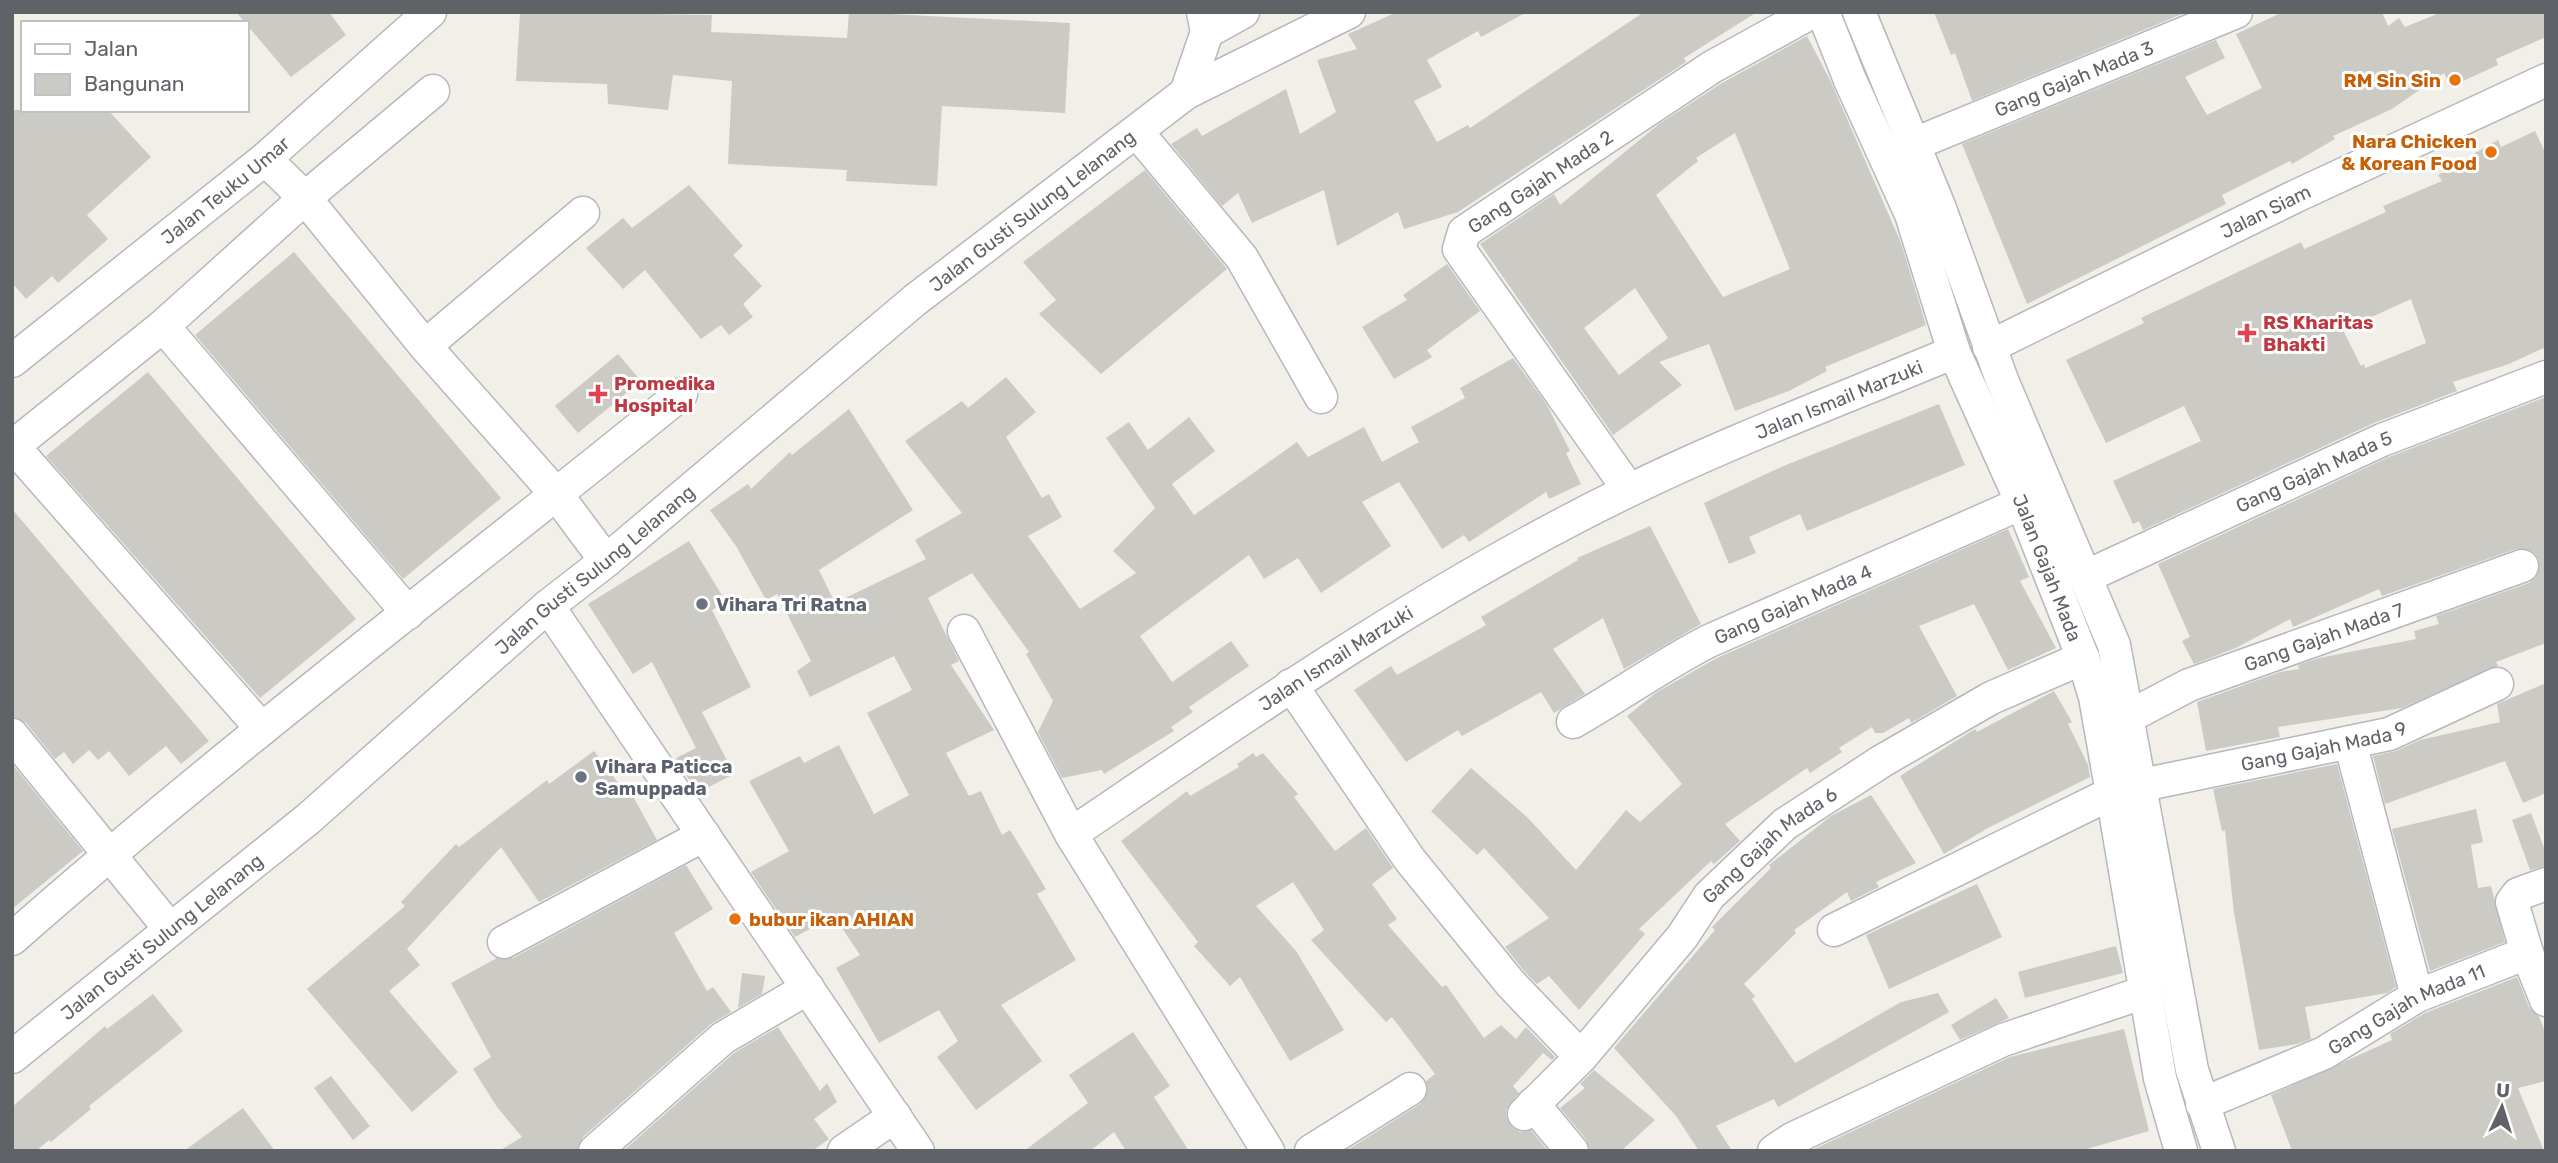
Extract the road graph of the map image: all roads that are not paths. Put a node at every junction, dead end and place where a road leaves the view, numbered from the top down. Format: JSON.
{"nodes":[{"id":1,"x":430,"y":12,"type":"edge"},
{"id":2,"x":1243,"y":12,"type":"edge"},
{"id":3,"x":1349,"y":12,"type":"edge"},
{"id":4,"x":1812,"y":12,"type":"edge"},
{"id":5,"x":1823,"y":12,"type":"edge"},
{"id":6,"x":2236,"y":12,"type":"edge"},
{"id":7,"x":1867,"y":14,"type":"edge"},
{"id":8,"x":1205,"y":22,"type":"edge"},
{"id":9,"x":2546,"y":80,"type":"edge"},
{"id":10,"x":433,"y":90,"type":"dead end"},
{"id":11,"x":1186,"y":93,"type":"junction"},
{"id":12,"x":1136,"y":132,"type":"junction"},
{"id":13,"x":1912,"y":145,"type":"junction"},
{"id":14,"x":265,"y":159,"type":"junction"},
{"id":15,"x":305,"y":198,"type":"junction"},
{"id":16,"x":1925,"y":210,"type":"junction"},
{"id":17,"x":583,"y":213,"type":"dead end"},
{"id":18,"x":163,"y":326,"type":"junction"},
{"id":19,"x":425,"y":346,"type":"junction"},
{"id":20,"x":1989,"y":347,"type":"junction"},
{"id":21,"x":1954,"y":352,"type":"junction"},
{"id":22,"x":12,"y":361,"type":"edge"},
{"id":23,"x":2546,"y":377,"type":"edge"},
{"id":24,"x":681,"y":394,"type":"dead end"},
{"id":25,"x":1321,"y":397,"type":"dead end"},
{"id":26,"x":13,"y":447,"type":"edge"},
{"id":27,"x":1629,"y":490,"type":"junction"},
{"id":28,"x":557,"y":495,"type":"junction"},
{"id":29,"x":2022,"y":503,"type":"junction"},
{"id":30,"x":606,"y":561,"type":"junction"},
{"id":31,"x":2522,"y":566,"type":"dead end"},
{"id":32,"x":2085,"y":577,"type":"junction"},
{"id":33,"x":548,"y":606,"type":"junction"},
{"id":34,"x":408,"y":614,"type":"junction"},
{"id":35,"x":964,"y":631,"type":"dead end"},
{"id":36,"x":2083,"y":658,"type":"junction"},
{"id":37,"x":2497,"y":684,"type":"dead end"},
{"id":38,"x":1291,"y":685,"type":"junction"},
{"id":39,"x":2128,"y":717,"type":"junction"},
{"id":40,"x":1573,"y":722,"type":"dead end"},
{"id":41,"x":262,"y":729,"type":"junction"},
{"id":42,"x":12,"y":735,"type":"edge"},
{"id":43,"x":2350,"y":742,"type":"junction"},
{"id":44,"x":2127,"y":789,"type":"junction"},
{"id":45,"x":1071,"y":834,"type":"junction"},
{"id":46,"x":704,"y":835,"type":"junction"},
{"id":47,"x":107,"y":855,"type":"junction"},
{"id":48,"x":2156,"y":861,"type":"junction"},
{"id":49,"x":2125,"y":866,"type":"junction"},
{"id":50,"x":2546,"y":884,"type":"edge"},
{"id":51,"x":170,"y":929,"type":"junction"},
{"id":52,"x":1834,"y":930,"type":"dead end"},
{"id":53,"x":12,"y":939,"type":"edge"},
{"id":54,"x":504,"y":942,"type":"dead end"},
{"id":55,"x":2527,"y":953,"type":"junction"},
{"id":56,"x":808,"y":988,"type":"junction"},
{"id":57,"x":2145,"y":992,"type":"junction"},
{"id":58,"x":2417,"y":996,"type":"junction"},
{"id":59,"x":2546,"y":1000,"type":"edge"},
{"id":60,"x":12,"y":1057,"type":"edge"},
{"id":61,"x":1581,"y":1057,"type":"junction"},
{"id":62,"x":1410,"y":1089,"type":"dead end"},
{"id":63,"x":2202,"y":1104,"type":"junction"},
{"id":64,"x":895,"y":1116,"type":"junction"},
{"id":65,"x":595,"y":1151,"type":"edge"},
{"id":66,"x":844,"y":1151,"type":"edge"},
{"id":67,"x":918,"y":1151,"type":"edge"},
{"id":68,"x":1268,"y":1151,"type":"edge"},
{"id":69,"x":1311,"y":1151,"type":"edge"},
{"id":70,"x":1572,"y":1151,"type":"edge"},
{"id":71,"x":1774,"y":1151,"type":"edge"},
{"id":72,"x":2181,"y":1151,"type":"edge"},
{"id":73,"x":2219,"y":1151,"type":"edge"}],
"edges":[{"from":1,"to":14,"type":"street","name":"Jalan Teuku Umar"},
{"from":2,"to":8,"type":"street"},
{"from":3,"to":11,"type":"street","name":"Jalan Gusti Sulung Lelanang"},
{"from":4,"to":27,"type":"street","name":"Gang Gajah Mada 2"},
{"from":5,"to":16,"type":"street","name":"Jalan Gajah Mada"},
{"from":6,"to":13,"type":"street","name":"Gang Gajah Mada 3"},
{"from":7,"to":13,"type":"street","name":"Jalan Gajah Mada"},
{"from":8,"to":11,"type":"street"},
{"from":9,"to":20,"type":"street","name":"Jalan Siam"},
{"from":10,"to":15,"type":"street"},
{"from":11,"to":12,"type":"street","name":"Jalan Gusti Sulung Lelanang"},
{"from":12,"to":25,"type":"street"},
{"from":12,"to":30,"type":"street","name":"Jalan Gusti Sulung Lelanang"},
{"from":13,"to":16,"type":"street","name":"Jalan Gajah Mada"},
{"from":14,"to":15,"type":"street"},
{"from":14,"to":22,"type":"street","name":"Jalan Teuku Umar"},
{"from":15,"to":18,"type":"street"},
{"from":15,"to":19,"type":"street"},
{"from":16,"to":20,"type":"street","name":"Jalan Gajah Mada"},
{"from":16,"to":21,"type":"street","name":"Jalan Gajah Mada"},
{"from":17,"to":19,"type":"street"},
{"from":18,"to":26,"type":"street"},
{"from":18,"to":34,"type":"street"},
{"from":19,"to":28,"type":"street"},
{"from":20,"to":32,"type":"street","name":"Jalan Gajah Mada"},
{"from":21,"to":27,"type":"street","name":"Jalan Ismail Marzuki"},
{"from":21,"to":29,"type":"street","name":"Jalan Gajah Mada"},
{"from":23,"to":32,"type":"street","name":"Gang Gajah Mada 5"},
{"from":24,"to":28,"type":"street"},
{"from":26,"to":41,"type":"street"},
{"from":27,"to":38,"type":"street","name":"Jalan Ismail Marzuki"},
{"from":28,"to":30,"type":"street"},
{"from":28,"to":34,"type":"street"},
{"from":29,"to":36,"type":"street","name":"Jalan Gajah Mada"},
{"from":29,"to":40,"type":"street","name":"Gang Gajah Mada 4"},
{"from":30,"to":33,"type":"street","name":"Jalan Gusti Sulung Lelanang"},
{"from":31,"to":39,"type":"street","name":"Gang Gajah Mada 7"},
{"from":32,"to":39,"type":"street","name":"Jalan Gajah Mada"},
{"from":33,"to":46,"type":"street"},
{"from":33,"to":51,"type":"street","name":"Jalan Gusti Sulung Lelanang"},
{"from":34,"to":41,"type":"street"},
{"from":35,"to":45,"type":"street"},
{"from":36,"to":44,"type":"street","name":"Jalan Gajah Mada"},
{"from":36,"to":61,"type":"street","name":"Gang Gajah Mada 6"},
{"from":37,"to":43,"type":"street","name":"Gang Gajah Mada 9"},
{"from":38,"to":45,"type":"street","name":"Jalan Ismail Marzuki"},
{"from":38,"to":61,"type":"street"},
{"from":39,"to":44,"type":"street","name":"Jalan Gajah Mada"},
{"from":41,"to":47,"type":"street"},
{"from":42,"to":47,"type":"street"},
{"from":43,"to":44,"type":"street","name":"Gang Gajah Mada 9"},
{"from":43,"to":58,"type":"street"},
{"from":44,"to":48,"type":"street","name":"Jalan Gajah Mada"},
{"from":44,"to":49,"type":"street","name":"Jalan Gajah Mada"},
{"from":44,"to":52,"type":"street","name":"Gang Gajah Mada 9"},
{"from":45,"to":68,"type":"street"},
{"from":46,"to":54,"type":"street"},
{"from":46,"to":56,"type":"street"},
{"from":47,"to":51,"type":"street"},
{"from":47,"to":53,"type":"street"},
{"from":48,"to":49,"type":"street"},
{"from":48,"to":63,"type":"street","name":"Jalan Gajah Mada"},
{"from":49,"to":57,"type":"street","name":"Jalan Gajah Mada"},
{"from":50,"to":55,"type":"street"},
{"from":51,"to":60,"type":"street","name":"Jalan Gusti Sulung Lelanang"},
{"from":55,"to":58,"type":"street","name":"Gang Gajah Mada 11"},
{"from":55,"to":59,"type":"street"},
{"from":56,"to":64,"type":"street"},
{"from":56,"to":65,"type":"street"},
{"from":57,"to":71,"type":"street"},
{"from":57,"to":72,"type":"street","name":"Jalan Gajah Mada"},
{"from":58,"to":63,"type":"street","name":"Gang Gajah Mada 11"},
{"from":61,"to":70,"type":"street","name":"Gang Gajah Mada 6"},
{"from":62,"to":69,"type":"street"},
{"from":63,"to":73,"type":"street","name":"Jalan Gajah Mada"},
{"from":64,"to":66,"type":"street"},
{"from":64,"to":67,"type":"street"}]}
